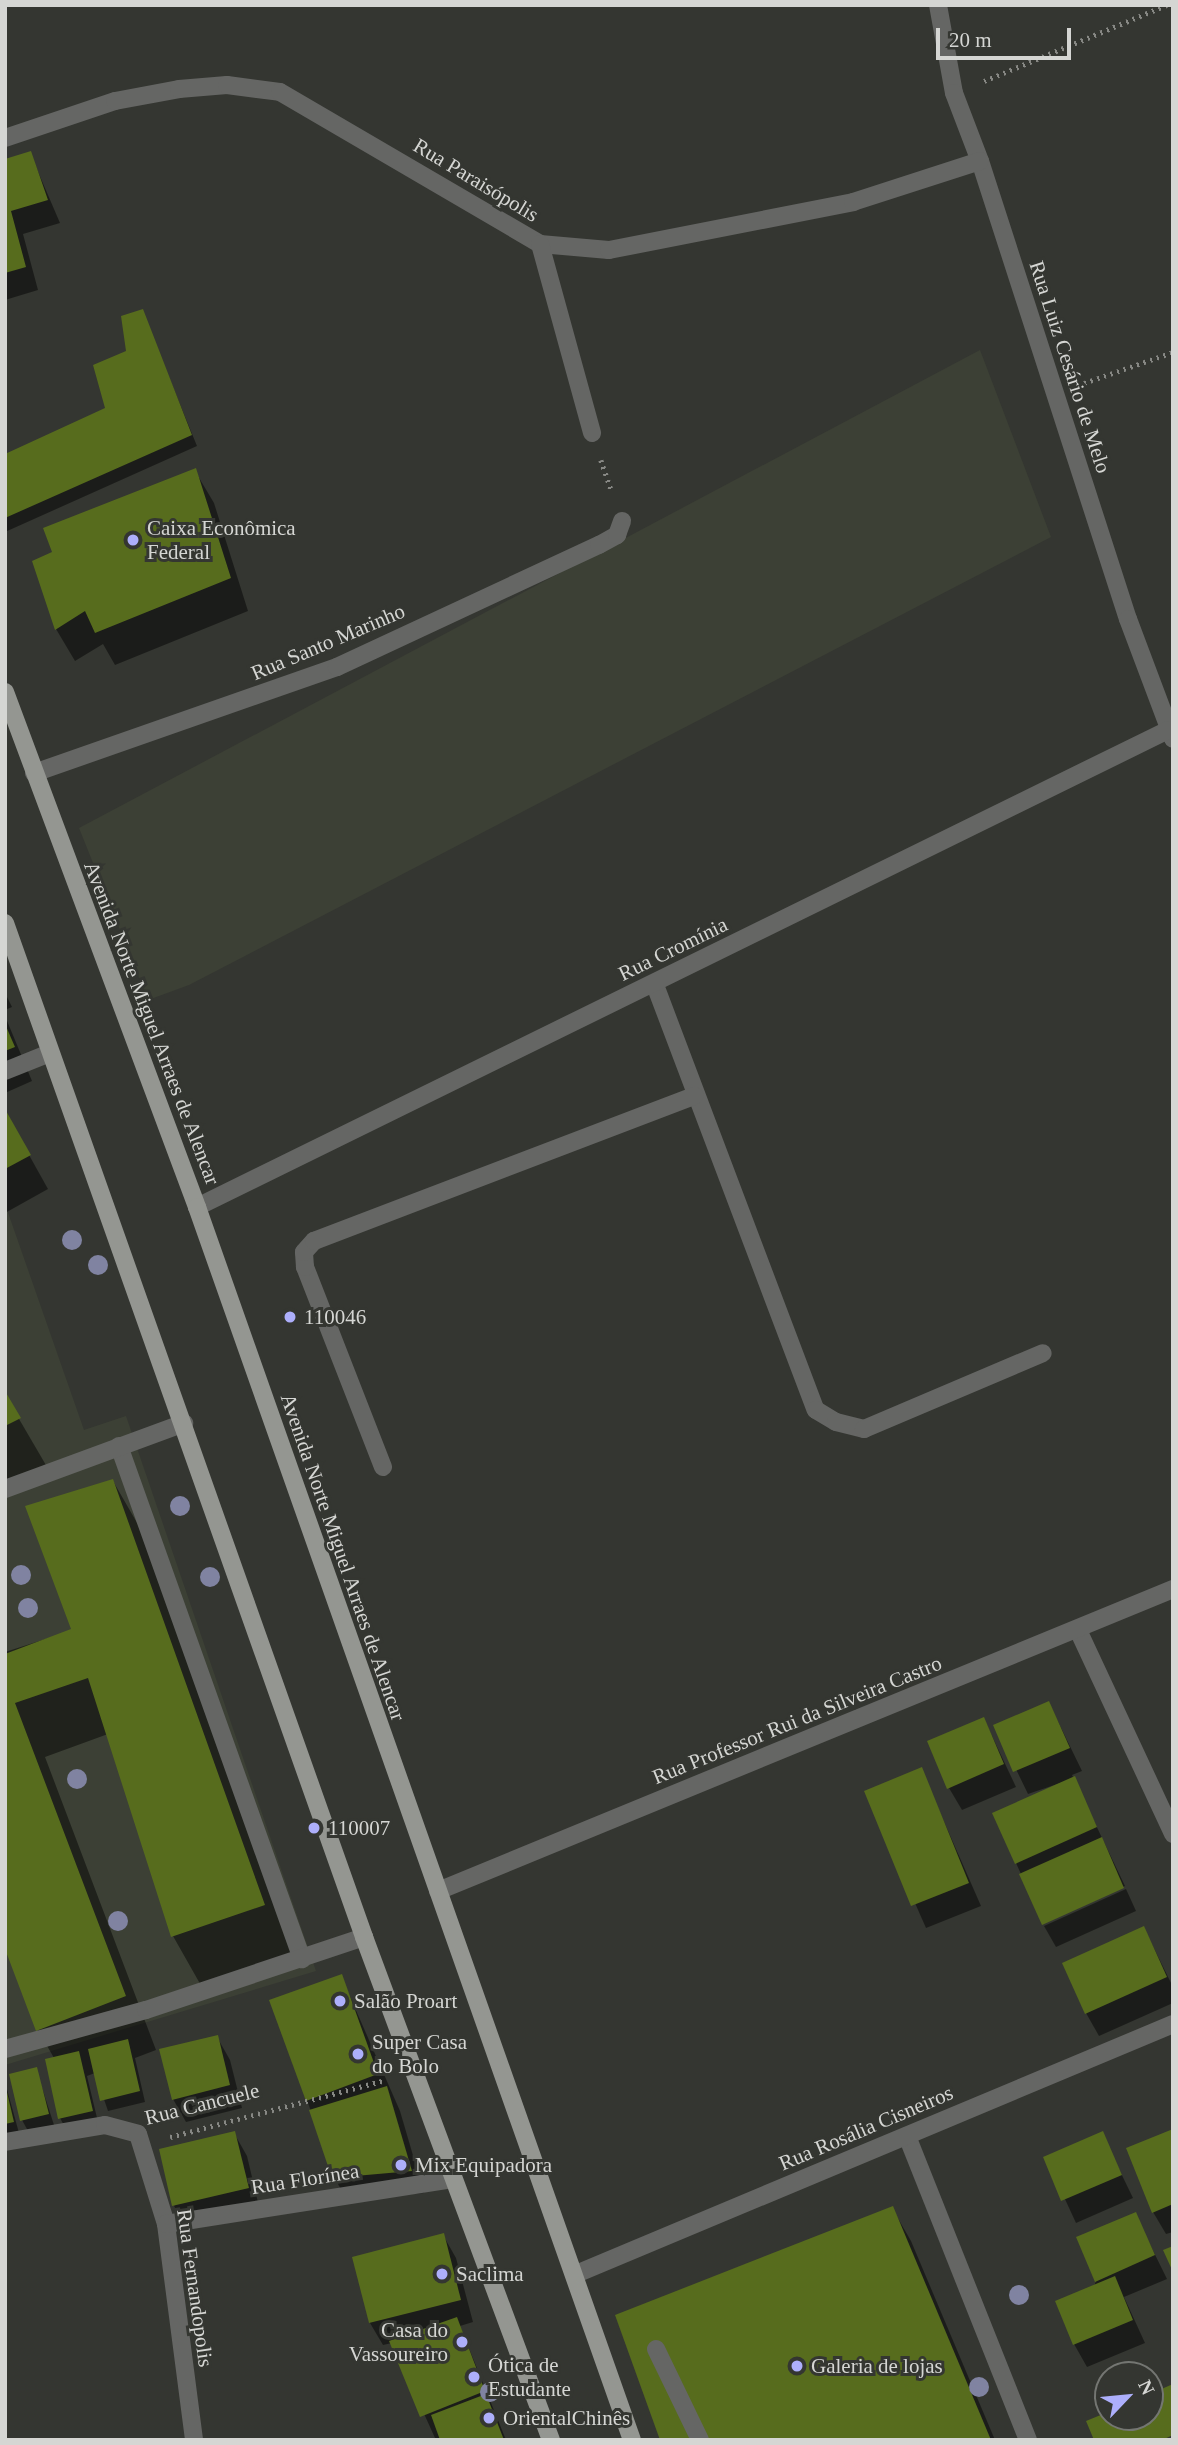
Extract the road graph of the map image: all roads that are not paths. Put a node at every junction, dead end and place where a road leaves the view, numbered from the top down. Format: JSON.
{"nodes":[{"id":1,"x":938,"y":5,"type":"edge"},
{"id":2,"x":5,"y":138,"type":"edge"},
{"id":3,"x":980,"y":161,"type":"junction"},
{"id":4,"x":540,"y":244,"type":"junction"},
{"id":5,"x":592,"y":433,"type":"road end"},
{"id":6,"x":622,"y":521,"type":"road end"},
{"id":7,"x":5,"y":692,"type":"edge"},
{"id":8,"x":1171,"y":734,"type":"edge"},
{"id":9,"x":34,"y":773,"type":"junction"},
{"id":10,"x":5,"y":923,"type":"edge"},
{"id":11,"x":655,"y":985,"type":"junction"},
{"id":12,"x":50,"y":1053,"type":"junction"},
{"id":13,"x":5,"y":1071,"type":"edge"},
{"id":14,"x":694,"y":1096,"type":"junction"},
{"id":15,"x":197,"y":1207,"type":"junction"},
{"id":16,"x":1043,"y":1353,"type":"dead end"},
{"id":17,"x":184,"y":1423,"type":"junction"},
{"id":18,"x":120,"y":1446,"type":"junction"},
{"id":19,"x":383,"y":1467,"type":"dead end"},
{"id":20,"x":5,"y":1489,"type":"edge"},
{"id":21,"x":1173,"y":1589,"type":"edge"},
{"id":22,"x":1078,"y":1630,"type":"junction"},
{"id":23,"x":1173,"y":1834,"type":"edge"},
{"id":24,"x":438,"y":1891,"type":"junction"},
{"id":25,"x":364,"y":1937,"type":"junction"},
{"id":26,"x":302,"y":1959,"type":"junction"},
{"id":27,"x":1173,"y":2024,"type":"edge"},
{"id":28,"x":5,"y":2049,"type":"edge"},
{"id":29,"x":907,"y":2136,"type":"junction"},
{"id":30,"x":5,"y":2142,"type":"edge"},
{"id":31,"x":142,"y":2145,"type":"joint"},
{"id":32,"x":452,"y":2179,"type":"junction"},
{"id":33,"x":166,"y":2224,"type":"junction"},
{"id":34,"x":576,"y":2274,"type":"junction"},
{"id":35,"x":656,"y":2348,"type":"dead end"},
{"id":36,"x":194,"y":2440,"type":"edge"},
{"id":37,"x":551,"y":2440,"type":"edge"},
{"id":38,"x":632,"y":2440,"type":"edge"},
{"id":39,"x":700,"y":2440,"type":"edge"},
{"id":40,"x":1028,"y":2440,"type":"edge"}],
"edges":[{"from":1,"to":3,"type":"street","name":"Rua Luiz Cesário de Melo"},
{"from":2,"to":4,"type":"street","name":"Rua Paraisópolis"},
{"from":3,"to":4,"type":"street","name":"Rua Paraisópolis"},
{"from":3,"to":8,"type":"street","name":"Rua Luiz Cesário de Melo"},
{"from":4,"to":5,"type":"street"},
{"from":6,"to":9,"type":"street","name":"Rua Santo Marinho"},
{"from":7,"to":9,"type":"main road","name":"Avenida Norte Miguel Arraes de Alencar"},
{"from":8,"to":11,"type":"street","name":"Rua Cromínia"},
{"from":9,"to":15,"type":"main road","name":"Avenida Norte Miguel Arraes de Alencar"},
{"from":10,"to":12,"type":"main road"},
{"from":11,"to":14,"type":"street"},
{"from":11,"to":15,"type":"street","name":"Rua Cromínia"},
{"from":12,"to":13,"type":"street"},
{"from":12,"to":17,"type":"main road"},
{"from":14,"to":16,"type":"street"},
{"from":14,"to":19,"type":"street"},
{"from":15,"to":24,"type":"main road","name":"Avenida Norte Miguel Arraes de Alencar"},
{"from":17,"to":18,"type":"street"},
{"from":17,"to":25,"type":"main road"},
{"from":18,"to":20,"type":"street"},
{"from":18,"to":26,"type":"street"},
{"from":21,"to":22,"type":"street","name":"Rua Professor Rui da Silveira Castro"},
{"from":22,"to":23,"type":"street"},
{"from":22,"to":24,"type":"street","name":"Rua Professor Rui da Silveira Castro"},
{"from":24,"to":34,"type":"main road","name":"Avenida Norte Miguel Arraes de Alencar"},
{"from":25,"to":26,"type":"street"},
{"from":25,"to":32,"type":"main road"},
{"from":26,"to":28,"type":"street"},
{"from":27,"to":29,"type":"street","name":"Rua Rosália Cisneiros"},
{"from":29,"to":34,"type":"street","name":"Rua Rosália Cisneiros"},
{"from":29,"to":40,"type":"street"},
{"from":30,"to":31,"type":"street","name":"Rua Cancuele"},
{"from":31,"to":33,"type":"street","name":"Rua Fernandopolis"},
{"from":32,"to":33,"type":"street","name":"Rua Florínea"},
{"from":32,"to":37,"type":"main road"},
{"from":33,"to":36,"type":"street","name":"Rua Fernandopolis"},
{"from":34,"to":38,"type":"main road","name":"Avenida Norte Miguel Arraes de Alencar"},
{"from":35,"to":39,"type":"street"}]}
